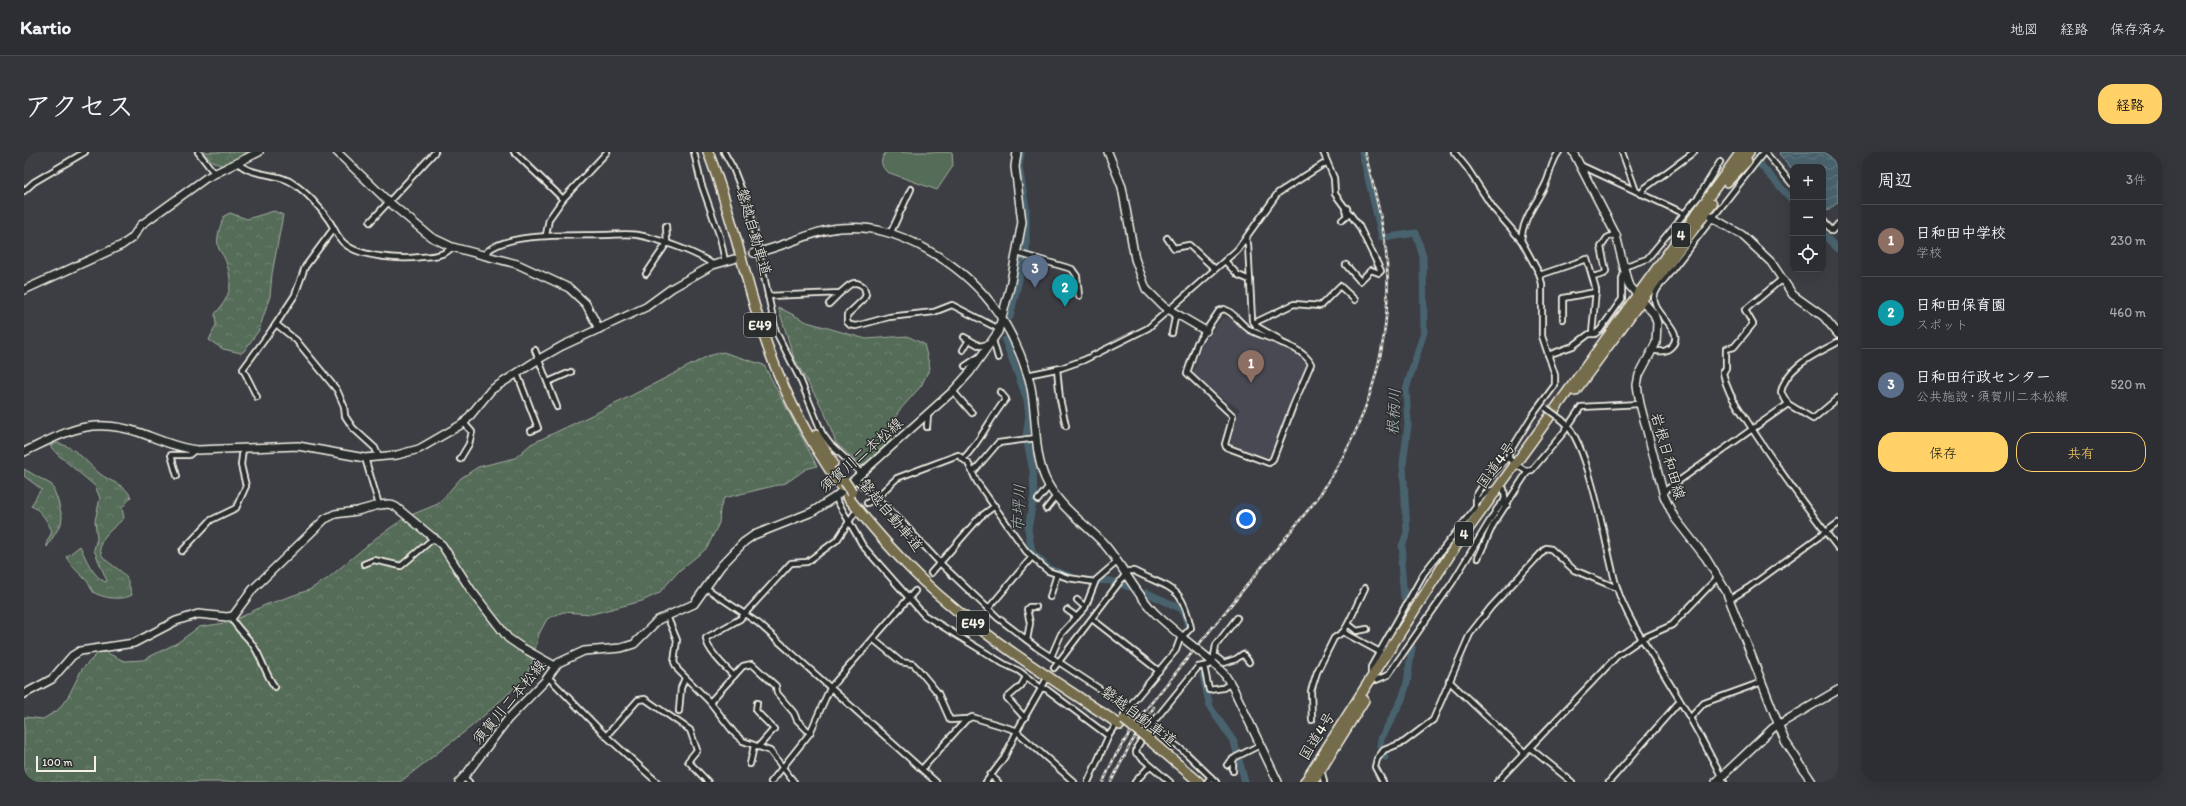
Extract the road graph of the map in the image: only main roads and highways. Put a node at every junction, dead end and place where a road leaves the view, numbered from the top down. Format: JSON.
{"nodes":[{"id":1,"x":708,"y":152,"type":"edge"},
{"id":2,"x":714,"y":152,"type":"edge"},
{"id":3,"x":1749,"y":152,"type":"edge"},
{"id":4,"x":1761,"y":152,"type":"edge"},
{"id":5,"x":1740,"y":160,"type":"edge"},
{"id":6,"x":1726,"y":178,"type":"junction"},
{"id":7,"x":843,"y":484,"type":"junction"},
{"id":8,"x":1374,"y":679,"type":"junction"},
{"id":9,"x":1145,"y":740,"type":"junction"},
{"id":10,"x":1190,"y":782,"type":"edge"},
{"id":11,"x":1199,"y":782,"type":"edge"},
{"id":12,"x":1305,"y":782,"type":"edge"},
{"id":13,"x":1313,"y":782,"type":"edge"}],
"edges":[{"from":1,"to":7,"type":"highway","name":"磐越自動車道","number":"E49"},
{"from":2,"to":7,"type":"highway","name":"磐越自動車道","number":"E49"},
{"from":3,"to":5,"type":"highway"},
{"from":4,"to":5,"type":"highway"},
{"from":5,"to":6,"type":"highway"},
{"from":5,"to":6,"type":"highway"},
{"from":6,"to":8,"type":"highway","name":"国道4号","number":"4"},
{"from":7,"to":9,"type":"highway","name":"磐越自動車道","number":"E49"},
{"from":8,"to":12,"type":"highway","name":"国道4号","number":"4"},
{"from":8,"to":13,"type":"highway","name":"国道4号","number":"4"},
{"from":9,"to":10,"type":"highway","name":"磐越自動車道","number":"E49"},
{"from":9,"to":11,"type":"highway","name":"磐越自動車道","number":"E49"}]}
